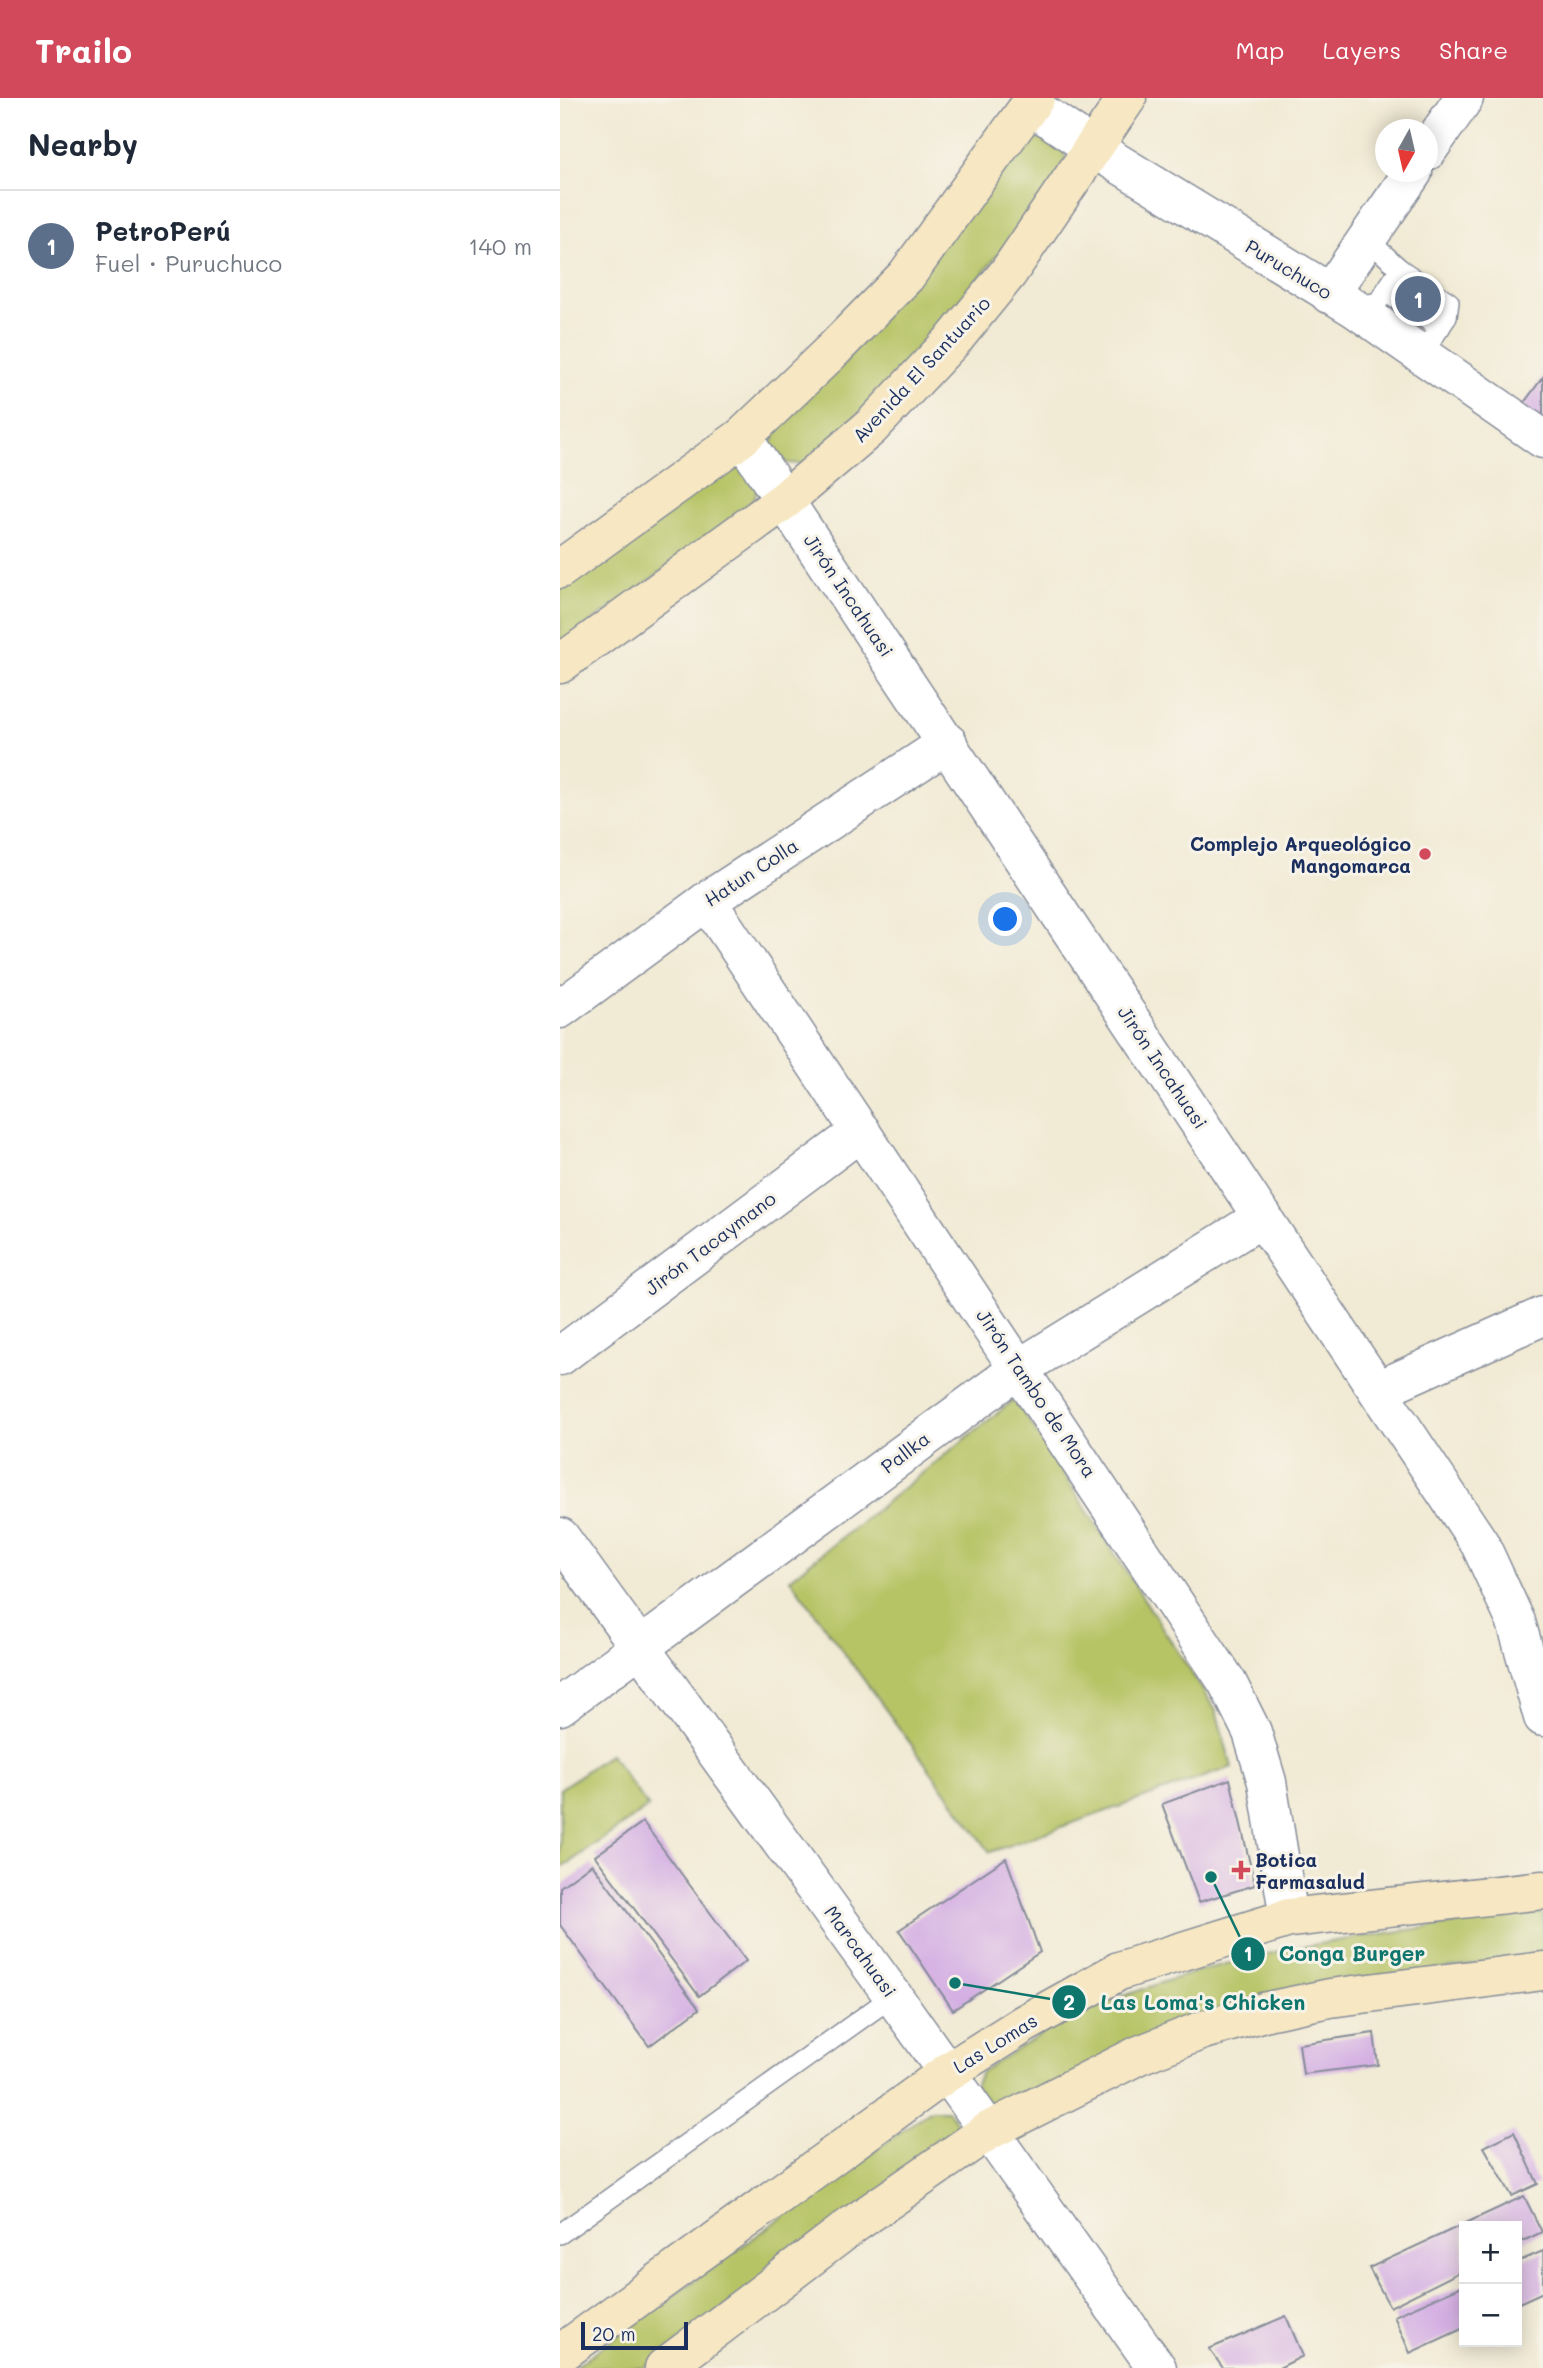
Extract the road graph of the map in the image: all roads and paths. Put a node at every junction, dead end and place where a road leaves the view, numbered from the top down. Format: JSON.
{"nodes":[{"id":1,"x":1127,"y":98,"type":"edge"},
{"id":2,"x":1464,"y":98,"type":"edge"},
{"id":3,"x":1033,"y":102,"type":"edge"},
{"id":4,"x":1438,"y":135,"type":"edge"},
{"id":5,"x":1093,"y":148,"type":"junction"},
{"id":6,"x":1406,"y":182,"type":"edge"},
{"id":7,"x":1367,"y":239,"type":"junction"},
{"id":8,"x":1399,"y":269,"type":"junction"},
{"id":9,"x":1356,"y":298,"type":"junction"},
{"id":10,"x":1432,"y":340,"type":"junction"},
{"id":11,"x":742,"y":437,"type":"junction"},
{"id":12,"x":1543,"y":439,"type":"edge"},
{"id":13,"x":785,"y":500,"type":"junction"},
{"id":14,"x":560,"y":569,"type":"edge"},
{"id":15,"x":560,"y":664,"type":"edge"},
{"id":16,"x":948,"y":743,"type":"junction"},
{"id":17,"x":707,"y":901,"type":"junction"},
{"id":18,"x":560,"y":1009,"type":"edge"},
{"id":19,"x":861,"y":1131,"type":"junction"},
{"id":20,"x":1263,"y":1217,"type":"junction"},
{"id":21,"x":1543,"y":1316,"type":"edge"},
{"id":22,"x":560,"y":1356,"type":"edge"},
{"id":23,"x":1020,"y":1368,"type":"junction"},
{"id":24,"x":1378,"y":1390,"type":"junction"},
{"id":25,"x":560,"y":1536,"type":"edge"},
{"id":26,"x":1530,"y":1617,"type":"edge"},
{"id":27,"x":642,"y":1647,"type":"junction"},
{"id":28,"x":560,"y":1706,"type":"edge"},
{"id":29,"x":1543,"y":1717,"type":"edge"},
{"id":30,"x":1543,"y":1890,"type":"edge"},
{"id":31,"x":1289,"y":1918,"type":"junction"},
{"id":32,"x":1543,"y":1971,"type":"edge"},
{"id":33,"x":893,"y":1996,"type":"junction"},
{"id":34,"x":948,"y":2073,"type":"junction"},
{"id":35,"x":988,"y":2131,"type":"junction"},
{"id":36,"x":560,"y":2234,"type":"edge"},
{"id":37,"x":560,"y":2354,"type":"edge"},
{"id":38,"x":664,"y":2368,"type":"edge"},
{"id":39,"x":1157,"y":2368,"type":"edge"}],
"edges":[{"from":1,"to":5,"type":"street","name":"Avenida El Santuario"},
{"from":2,"to":4,"type":"street"},
{"from":3,"to":5,"type":"street","name":"Puruchuco"},
{"from":3,"to":11,"type":"street"},
{"from":5,"to":9,"type":"street","name":"Puruchuco"},
{"from":5,"to":13,"type":"street","name":"Avenida El Santuario"},
{"from":6,"to":7,"type":"street"},
{"from":7,"to":8,"type":"lane"},
{"from":7,"to":9,"type":"street"},
{"from":8,"to":9,"type":"lane"},
{"from":8,"to":10,"type":"lane"},
{"from":9,"to":10,"type":"street","name":"Puruchuco"},
{"from":10,"to":12,"type":"street","name":"Puruchuco"},
{"from":11,"to":13,"type":"street","name":"Jirón Incahuasi"},
{"from":11,"to":14,"type":"street"},
{"from":13,"to":15,"type":"street","name":"Avenida El Santuario"},
{"from":13,"to":16,"type":"street","name":"Jirón Incahuasi"},
{"from":16,"to":17,"type":"street","name":"Hatun Colla"},
{"from":16,"to":20,"type":"street","name":"Jirón Incahuasi"},
{"from":17,"to":18,"type":"street","name":"Hatun Colla"},
{"from":17,"to":19,"type":"street","name":"Jirón Tambo de Mora"},
{"from":19,"to":22,"type":"street","name":"Jirón Tacaymano"},
{"from":19,"to":23,"type":"street","name":"Jirón Tambo de Mora"},
{"from":20,"to":23,"type":"street","name":"Pallka"},
{"from":20,"to":24,"type":"street","name":"Jirón Incahuasi"},
{"from":21,"to":24,"type":"street"},
{"from":23,"to":27,"type":"street","name":"Pallka"},
{"from":23,"to":31,"type":"street","name":"Jirón Tambo de Mora"},
{"from":24,"to":26,"type":"street","name":"Jirón Incahuasi"},
{"from":25,"to":27,"type":"street","name":"Marcahuasi"},
{"from":26,"to":29,"type":"street","name":"Jirón Incahuasi"},
{"from":27,"to":28,"type":"street","name":"Pallka"},
{"from":27,"to":33,"type":"street","name":"Marcahuasi"},
{"from":30,"to":31,"type":"street","name":"Las Lomas"},
{"from":31,"to":34,"type":"street","name":"Las Lomas"},
{"from":32,"to":35,"type":"street"},
{"from":33,"to":34,"type":"street","name":"Marcahuasi"},
{"from":33,"to":36,"type":"lane"},
{"from":34,"to":35,"type":"street","name":"Marcahuasi"},
{"from":34,"to":37,"type":"street","name":"Las Lomas"},
{"from":35,"to":38,"type":"street"},
{"from":35,"to":39,"type":"street","name":"Marcahuasi"}]}
